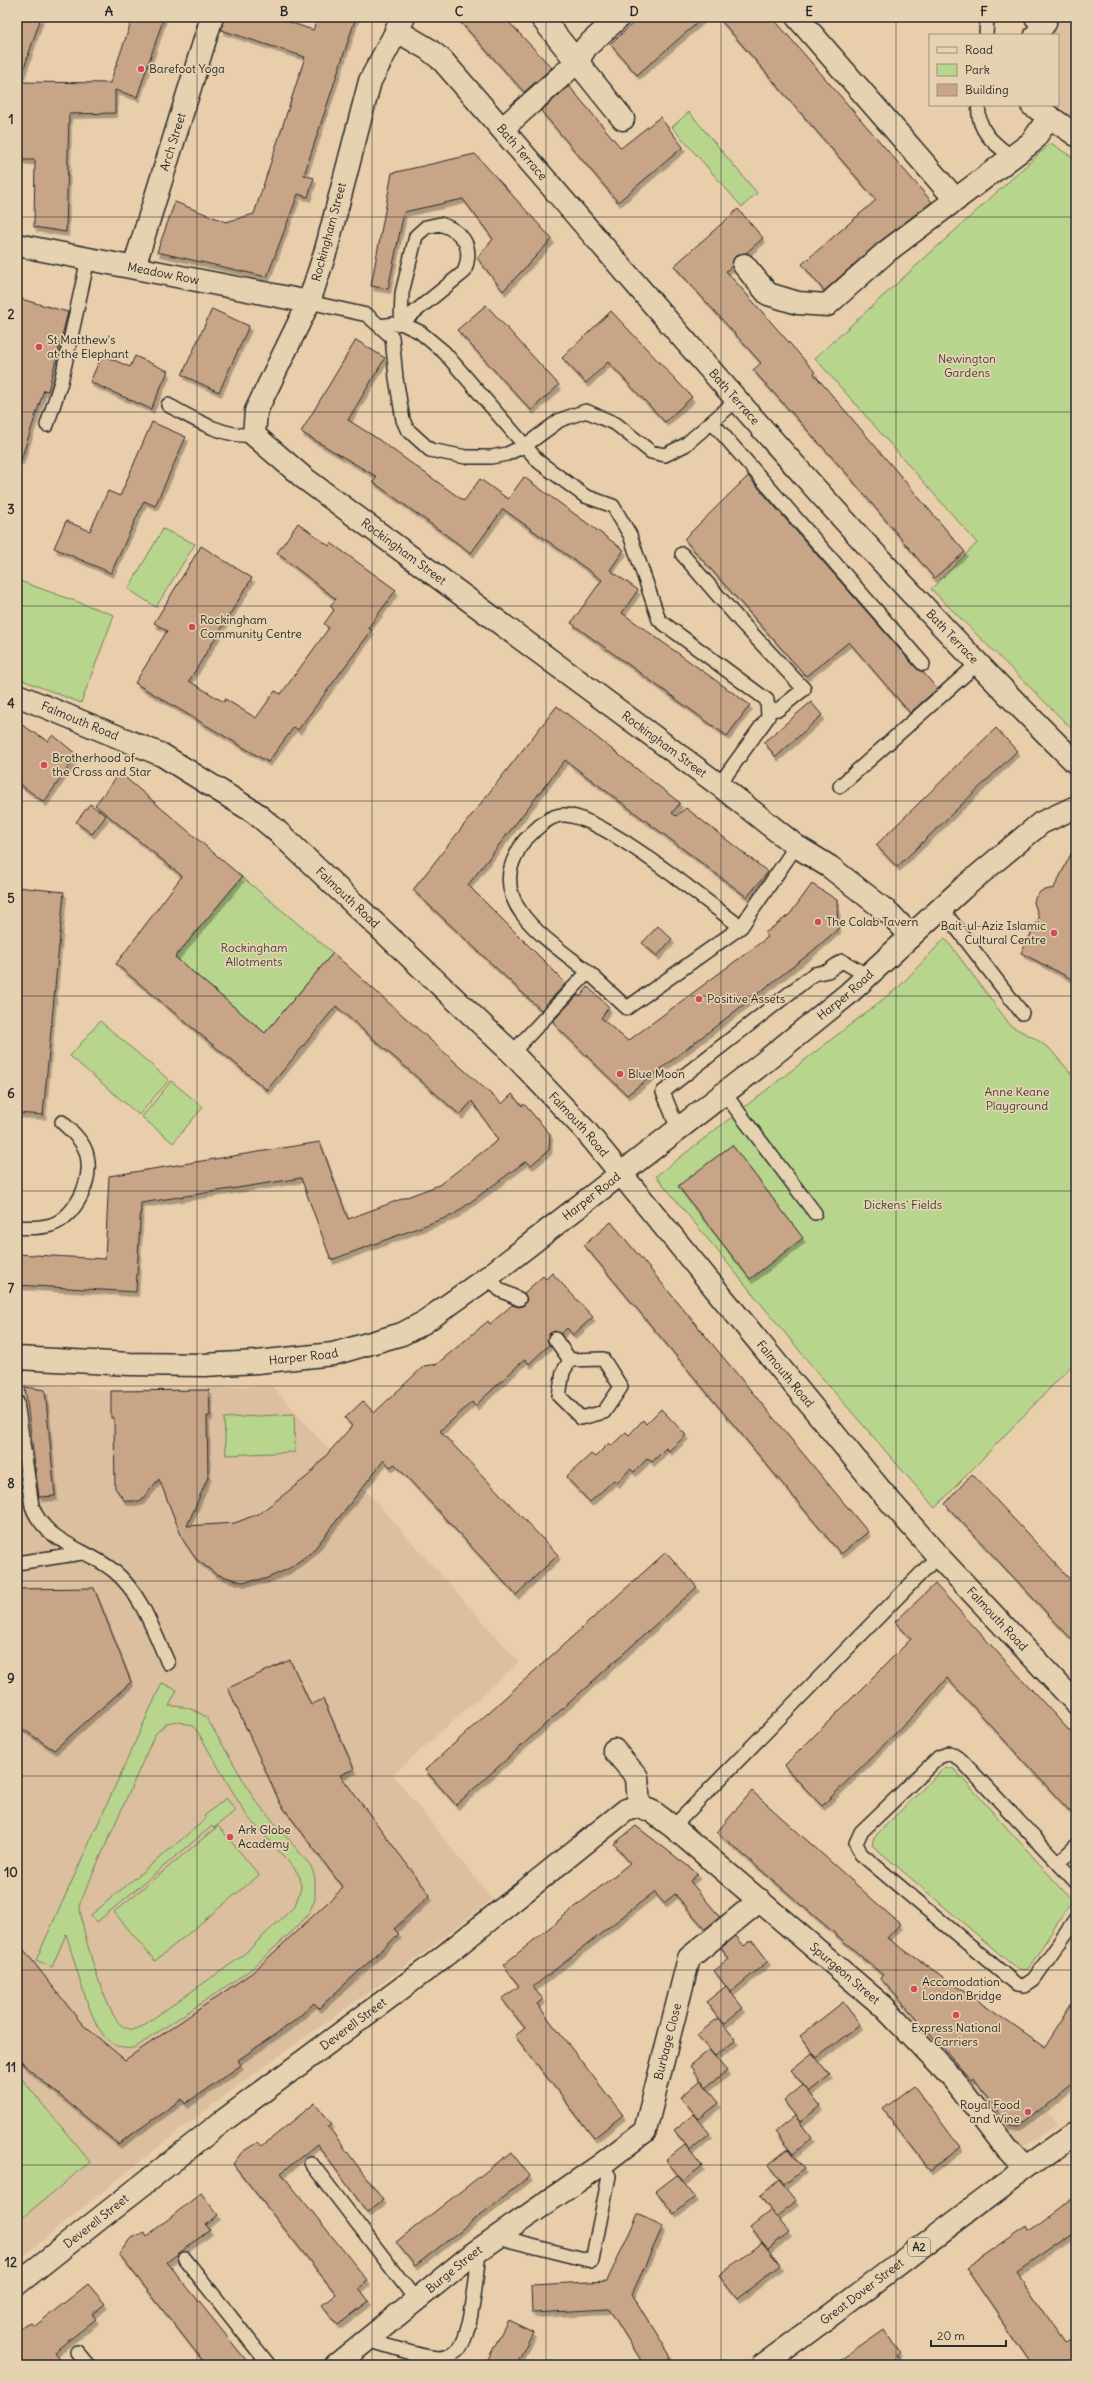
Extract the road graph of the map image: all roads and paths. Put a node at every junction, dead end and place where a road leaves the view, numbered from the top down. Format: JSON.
{"nodes":[{"id":1,"x":212,"y":17,"type":"edge"},
{"id":2,"x":541,"y":17,"type":"edge"},
{"id":3,"x":618,"y":17,"type":"edge"},
{"id":4,"x":797,"y":17,"type":"edge"},
{"id":5,"x":987,"y":17,"type":"edge"},
{"id":6,"x":1036,"y":17,"type":"edge"},
{"id":7,"x":400,"y":24,"type":"edge"},
{"id":8,"x":986,"y":34,"type":"edge"},
{"id":9,"x":1037,"y":34,"type":"edge"},
{"id":10,"x":577,"y":62,"type":"junction"},
{"id":11,"x":979,"y":106,"type":"edge"},
{"id":12,"x":1041,"y":111,"type":"edge"},
{"id":13,"x":623,"y":119,"type":"dead end"},
{"id":14,"x":502,"y":129,"type":"junction"},
{"id":15,"x":1076,"y":134,"type":"edge"},
{"id":16,"x":1012,"y":157,"type":"junction"},
{"id":17,"x":956,"y":200,"type":"junction"},
{"id":18,"x":17,"y":245,"type":"edge"},
{"id":19,"x":88,"y":259,"type":"junction"},
{"id":20,"x":744,"y":265,"type":"dead end"},
{"id":21,"x":134,"y":267,"type":"junction"},
{"id":22,"x":309,"y":302,"type":"junction"},
{"id":23,"x":401,"y":323,"type":"junction"},
{"id":24,"x":380,"y":326,"type":"junction"},
{"id":25,"x":737,"y":400,"type":"junction"},
{"id":26,"x":168,"y":405,"type":"dead end"},
{"id":27,"x":712,"y":422,"type":"junction"},
{"id":28,"x":47,"y":425,"type":"dead end"},
{"id":29,"x":254,"y":436,"type":"junction"},
{"id":30,"x":526,"y":445,"type":"junction"},
{"id":31,"x":682,"y":554,"type":"dead end"},
{"id":32,"x":923,"y":664,"type":"dead end"},
{"id":33,"x":977,"y":664,"type":"junction"},
{"id":34,"x":17,"y":695,"type":"edge"},
{"id":35,"x":768,"y":710,"type":"junction"},
{"id":36,"x":1076,"y":763,"type":"edge"},
{"id":37,"x":719,"y":785,"type":"junction"},
{"id":38,"x":840,"y":786,"type":"dead end"},
{"id":39,"x":1076,"y":807,"type":"edge"},
{"id":40,"x":796,"y":846,"type":"junction"},
{"id":41,"x":942,"y":909,"type":"junction"},
{"id":42,"x":741,"y":927,"type":"junction"},
{"id":43,"x":911,"y":936,"type":"junction"},
{"id":44,"x":588,"y":972,"type":"junction"},
{"id":45,"x":868,"y":976,"type":"junction"},
{"id":46,"x":1022,"y":1013,"type":"dead end"},
{"id":47,"x":512,"y":1053,"type":"junction"},
{"id":48,"x":724,"y":1093,"type":"junction"},
{"id":49,"x":62,"y":1122,"type":"dead end"},
{"id":50,"x":678,"y":1129,"type":"junction"},
{"id":51,"x":621,"y":1173,"type":"junction"},
{"id":52,"x":815,"y":1213,"type":"dead end"},
{"id":53,"x":17,"y":1227,"type":"edge"},
{"id":54,"x":488,"y":1277,"type":"junction"},
{"id":55,"x":519,"y":1299,"type":"dead end"},
{"id":56,"x":555,"y":1339,"type":"dead end"},
{"id":57,"x":17,"y":1358,"type":"edge"},
{"id":58,"x":570,"y":1360,"type":"junction"},
{"id":59,"x":17,"y":1402,"type":"edge"},
{"id":60,"x":82,"y":1553,"type":"junction"},
{"id":61,"x":938,"y":1556,"type":"junction"},
{"id":62,"x":17,"y":1563,"type":"edge"},
{"id":63,"x":168,"y":1663,"type":"dead end"},
{"id":64,"x":1076,"y":1703,"type":"edge"},
{"id":65,"x":614,"y":1750,"type":"dead end"},
{"id":66,"x":639,"y":1806,"type":"junction"},
{"id":67,"x":673,"y":1827,"type":"junction"},
{"id":68,"x":1076,"y":1846,"type":"edge"},
{"id":69,"x":1058,"y":1863,"type":"junction"},
{"id":70,"x":1076,"y":1882,"type":"edge"},
{"id":71,"x":760,"y":1900,"type":"junction"},
{"id":72,"x":1076,"y":1918,"type":"edge"},
{"id":73,"x":1076,"y":2132,"type":"edge"},
{"id":74,"x":311,"y":2163,"type":"dead end"},
{"id":75,"x":602,"y":2164,"type":"junction"},
{"id":76,"x":1025,"y":2168,"type":"junction"},
{"id":77,"x":577,"y":2182,"type":"joint"},
{"id":78,"x":487,"y":2244,"type":"junction"},
{"id":79,"x":185,"y":2259,"type":"dead end"},
{"id":80,"x":17,"y":2284,"type":"edge"},
{"id":81,"x":416,"y":2300,"type":"junction"},
{"id":82,"x":369,"y":2338,"type":"junction"},
{"id":83,"x":77,"y":2352,"type":"dead end"},
{"id":84,"x":343,"y":2362,"type":"edge"},
{"id":85,"x":88,"y":2365,"type":"edge"},
{"id":86,"x":269,"y":2365,"type":"edge"},
{"id":87,"x":763,"y":2365,"type":"edge"}],
"edges":[{"from":1,"to":21,"type":"street","name":"Arch Street"},
{"from":2,"to":10,"type":"street"},
{"from":3,"to":10,"type":"street"},
{"from":4,"to":17,"type":"street"},
{"from":5,"to":8,"type":"lane"},
{"from":6,"to":9,"type":"street"},
{"from":7,"to":14,"type":"street","name":"Bath Terrace"},
{"from":7,"to":22,"type":"street","name":"Rockingham Street"},
{"from":10,"to":13,"type":"street"},
{"from":10,"to":14,"type":"street"},
{"from":11,"to":16,"type":"lane"},
{"from":12,"to":15,"type":"street"},
{"from":12,"to":16,"type":"street"},
{"from":14,"to":25,"type":"street","name":"Bath Terrace"},
{"from":16,"to":17,"type":"street"},
{"from":17,"to":20,"type":"street"},
{"from":18,"to":19,"type":"street","name":"Meadow Row"},
{"from":19,"to":21,"type":"street","name":"Meadow Row"},
{"from":19,"to":28,"type":"lane"},
{"from":21,"to":22,"type":"street","name":"Meadow Row"},
{"from":22,"to":24,"type":"lane"},
{"from":22,"to":29,"type":"street","name":"Rockingham Street"},
{"from":23,"to":23,"type":"lane"},
{"from":23,"to":24,"type":"lane"},
{"from":23,"to":30,"type":"lane"},
{"from":24,"to":30,"type":"lane"},
{"from":25,"to":27,"type":"lane"},
{"from":25,"to":33,"type":"street","name":"Bath Terrace"},
{"from":26,"to":29,"type":"lane"},
{"from":27,"to":30,"type":"lane"},
{"from":27,"to":32,"type":"lane"},
{"from":29,"to":37,"type":"street","name":"Rockingham Street"},
{"from":30,"to":35,"type":"lane"},
{"from":31,"to":35,"type":"lane"},
{"from":33,"to":36,"type":"street","name":"Bath Terrace"},
{"from":33,"to":38,"type":"lane"},
{"from":34,"to":47,"type":"street","name":"Falmouth Road"},
{"from":35,"to":37,"type":"lane"},
{"from":37,"to":40,"type":"street","name":"Rockingham Street"},
{"from":39,"to":41,"type":"street","name":"Harper Road"},
{"from":40,"to":42,"type":"lane"},
{"from":40,"to":43,"type":"street","name":"Rockingham Street"},
{"from":41,"to":43,"type":"street","name":"Harper Road"},
{"from":41,"to":46,"type":"lane"},
{"from":42,"to":44,"type":"lane"},
{"from":42,"to":44,"type":"lane"},
{"from":43,"to":45,"type":"street","name":"Harper Road"},
{"from":44,"to":47,"type":"lane"},
{"from":45,"to":48,"type":"street","name":"Harper Road"},
{"from":45,"to":50,"type":"lane"},
{"from":47,"to":51,"type":"street","name":"Falmouth Road"},
{"from":48,"to":50,"type":"street","name":"Harper Road"},
{"from":48,"to":52,"type":"lane"},
{"from":49,"to":53,"type":"lane"},
{"from":50,"to":51,"type":"street","name":"Harper Road"},
{"from":51,"to":54,"type":"street","name":"Harper Road"},
{"from":51,"to":61,"type":"street","name":"Falmouth Road"},
{"from":54,"to":55,"type":"lane"},
{"from":54,"to":57,"type":"street","name":"Harper Road"},
{"from":56,"to":58,"type":"lane"},
{"from":58,"to":58,"type":"lane"},
{"from":59,"to":60,"type":"lane"},
{"from":60,"to":62,"type":"lane"},
{"from":60,"to":63,"type":"lane"},
{"from":61,"to":64,"type":"street","name":"Falmouth Road"},
{"from":61,"to":67,"type":"lane"},
{"from":65,"to":66,"type":"street"},
{"from":66,"to":67,"type":"street","name":"Spurgeon Street"},
{"from":66,"to":80,"type":"street","name":"Deverell Street"},
{"from":67,"to":71,"type":"street","name":"Spurgeon Street"},
{"from":68,"to":69,"type":"lane"},
{"from":69,"to":70,"type":"lane"},
{"from":69,"to":72,"type":"lane"},
{"from":71,"to":75,"type":"street","name":"Burbage Close"},
{"from":71,"to":76,"type":"street","name":"Spurgeon Street"},
{"from":73,"to":76,"type":"street","name":"Great Dover Street","number":"A2"},
{"from":74,"to":81,"type":"lane"},
{"from":75,"to":77,"type":"street","name":"Burbage Close"},
{"from":75,"to":78,"type":"lane"},
{"from":76,"to":87,"type":"street","name":"Great Dover Street","number":"A2"},
{"from":77,"to":78,"type":"street","name":"Burge Street"},
{"from":78,"to":81,"type":"street","name":"Burge Street"},
{"from":78,"to":82,"type":"lane"},
{"from":79,"to":86,"type":"lane"},
{"from":81,"to":82,"type":"street","name":"Burge Street"},
{"from":82,"to":84,"type":"street","name":"Burge Street"},
{"from":83,"to":85,"type":"lane"}]}
